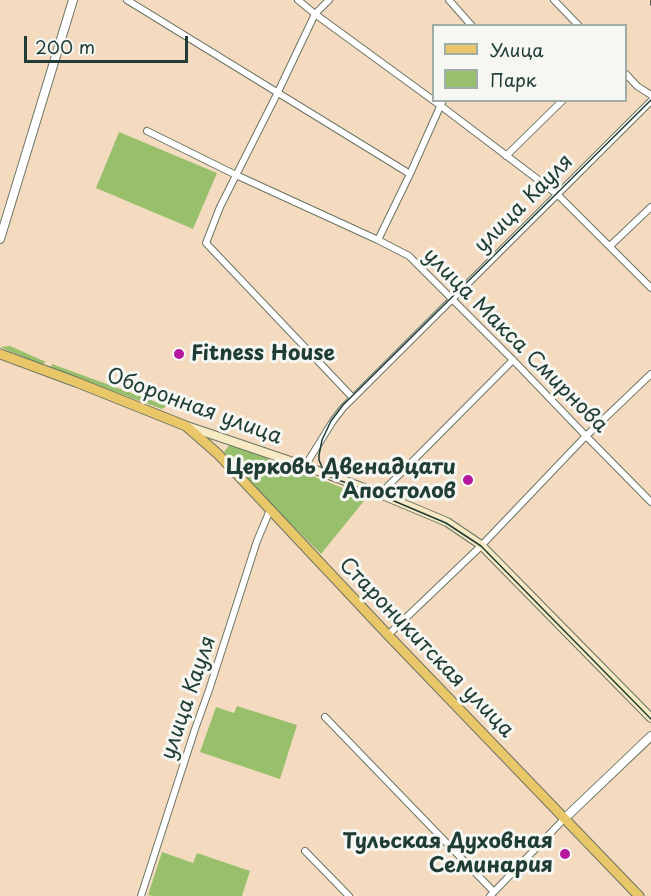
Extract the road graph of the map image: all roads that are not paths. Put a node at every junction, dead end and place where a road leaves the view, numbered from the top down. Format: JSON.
{"nodes":[{"id":1,"x":73,"y":0,"type":"edge"},
{"id":2,"x":127,"y":0,"type":"edge"},
{"id":3,"x":298,"y":0,"type":"edge"},
{"id":4,"x":329,"y":0,"type":"edge"},
{"id":5,"x":449,"y":0,"type":"edge"},
{"id":6,"x":554,"y":0,"type":"edge"},
{"id":7,"x":315,"y":14,"type":"junction"},
{"id":8,"x":470,"y":24,"type":"edge"},
{"id":9,"x":577,"y":24,"type":"edge"},
{"id":10,"x":627,"y":75,"type":"edge"},
{"id":11,"x":277,"y":94,"type":"junction"},
{"id":12,"x":651,"y":95,"type":"edge"},
{"id":13,"x":432,"y":96,"type":"edge"},
{"id":14,"x":561,"y":102,"type":"edge"},
{"id":15,"x":651,"y":102,"type":"edge"},
{"id":16,"x":442,"y":103,"type":"edge"},
{"id":17,"x":147,"y":131,"type":"dead end"},
{"id":18,"x":506,"y":156,"type":"junction"},
{"id":19,"x":410,"y":174,"type":"junction"},
{"id":20,"x":236,"y":175,"type":"junction"},
{"id":21,"x":557,"y":194,"type":"junction"},
{"id":22,"x":651,"y":207,"type":"edge"},
{"id":23,"x":0,"y":239,"type":"edge"},
{"id":24,"x":378,"y":240,"type":"junction"},
{"id":25,"x":610,"y":246,"type":"junction"},
{"id":26,"x":651,"y":288,"type":"edge"},
{"id":27,"x":452,"y":300,"type":"junction"},
{"id":28,"x":0,"y":354,"type":"edge"},
{"id":29,"x":513,"y":360,"type":"junction"},
{"id":30,"x":651,"y":374,"type":"edge"},
{"id":31,"x":353,"y":398,"type":"junction"},
{"id":32,"x":186,"y":426,"type":"junction"},
{"id":33,"x":586,"y":436,"type":"junction"},
{"id":34,"x":229,"y":440,"type":"junction"},
{"id":35,"x":218,"y":454,"type":"junction"},
{"id":36,"x":304,"y":466,"type":"junction"},
{"id":37,"x":380,"y":494,"type":"junction"},
{"id":38,"x":651,"y":502,"type":"edge"},
{"id":39,"x":270,"y":510,"type":"junction"},
{"id":40,"x":482,"y":545,"type":"junction"},
{"id":41,"x":388,"y":635,"type":"junction"},
{"id":42,"x":325,"y":717,"type":"dead end"},
{"id":43,"x":651,"y":718,"type":"edge"},
{"id":44,"x":651,"y":736,"type":"edge"},
{"id":45,"x":564,"y":819,"type":"junction"},
{"id":46,"x":305,"y":851,"type":"dead end"},
{"id":47,"x":492,"y":894,"type":"edge"},
{"id":48,"x":141,"y":896,"type":"edge"},
{"id":49,"x":349,"y":896,"type":"edge"},
{"id":50,"x":639,"y":896,"type":"edge"}],
"edges":[{"from":1,"to":23,"type":"street"},
{"from":2,"to":11,"type":"street"},
{"from":3,"to":7,"type":"street"},
{"from":4,"to":7,"type":"street"},
{"from":5,"to":8,"type":"street"},
{"from":6,"to":9,"type":"street"},
{"from":7,"to":11,"type":"street"},
{"from":7,"to":13,"type":"street"},
{"from":10,"to":12,"type":"street"},
{"from":11,"to":19,"type":"street"},
{"from":11,"to":20,"type":"street"},
{"from":14,"to":18,"type":"street"},
{"from":15,"to":21,"type":"street","name":"улица Кауля"},
{"from":16,"to":18,"type":"street"},
{"from":16,"to":19,"type":"street"},
{"from":17,"to":20,"type":"street","name":"улица Макса Смирнова"},
{"from":18,"to":21,"type":"street"},
{"from":19,"to":24,"type":"street"},
{"from":20,"to":24,"type":"street","name":"улица Макса Смирнова"},
{"from":20,"to":31,"type":"street"},
{"from":21,"to":25,"type":"street"},
{"from":21,"to":27,"type":"street","name":"улица Кауля"},
{"from":22,"to":25,"type":"street"},
{"from":24,"to":27,"type":"street","name":"улица Макса Смирнова"},
{"from":25,"to":26,"type":"street"},
{"from":27,"to":29,"type":"street","name":"улица Макса Смирнова"},
{"from":27,"to":31,"type":"street","name":"улица Кауля"},
{"from":28,"to":32,"type":"main road","name":"Оборонная улица"},
{"from":29,"to":33,"type":"street","name":"улица Макса Смирнова"},
{"from":29,"to":37,"type":"street"},
{"from":30,"to":33,"type":"street"},
{"from":31,"to":36,"type":"street","name":"улица Кауля"},
{"from":32,"to":34,"type":"main road","name":"Оборонная улица"},
{"from":32,"to":35,"type":"main road","name":"Староникитская улица"},
{"from":33,"to":38,"type":"street","name":"улица Макса Смирнова"},
{"from":33,"to":40,"type":"street"},
{"from":34,"to":35,"type":"main road"},
{"from":34,"to":36,"type":"main road","name":"Оборонная улица"},
{"from":35,"to":39,"type":"main road","name":"Староникитская улица"},
{"from":36,"to":37,"type":"main road","name":"Оборонная улица"},
{"from":37,"to":40,"type":"main road","name":"Оборонная улица"},
{"from":39,"to":41,"type":"main road","name":"Староникитская улица"},
{"from":39,"to":48,"type":"street","name":"улица Кауля"},
{"from":40,"to":41,"type":"street"},
{"from":40,"to":43,"type":"main road","name":"Оборонная улица"},
{"from":41,"to":45,"type":"main road","name":"Староникитская улица"},
{"from":42,"to":47,"type":"street"},
{"from":44,"to":45,"type":"street"},
{"from":45,"to":47,"type":"street"},
{"from":45,"to":50,"type":"main road","name":"Староникитская улица"},
{"from":46,"to":49,"type":"street"}]}
